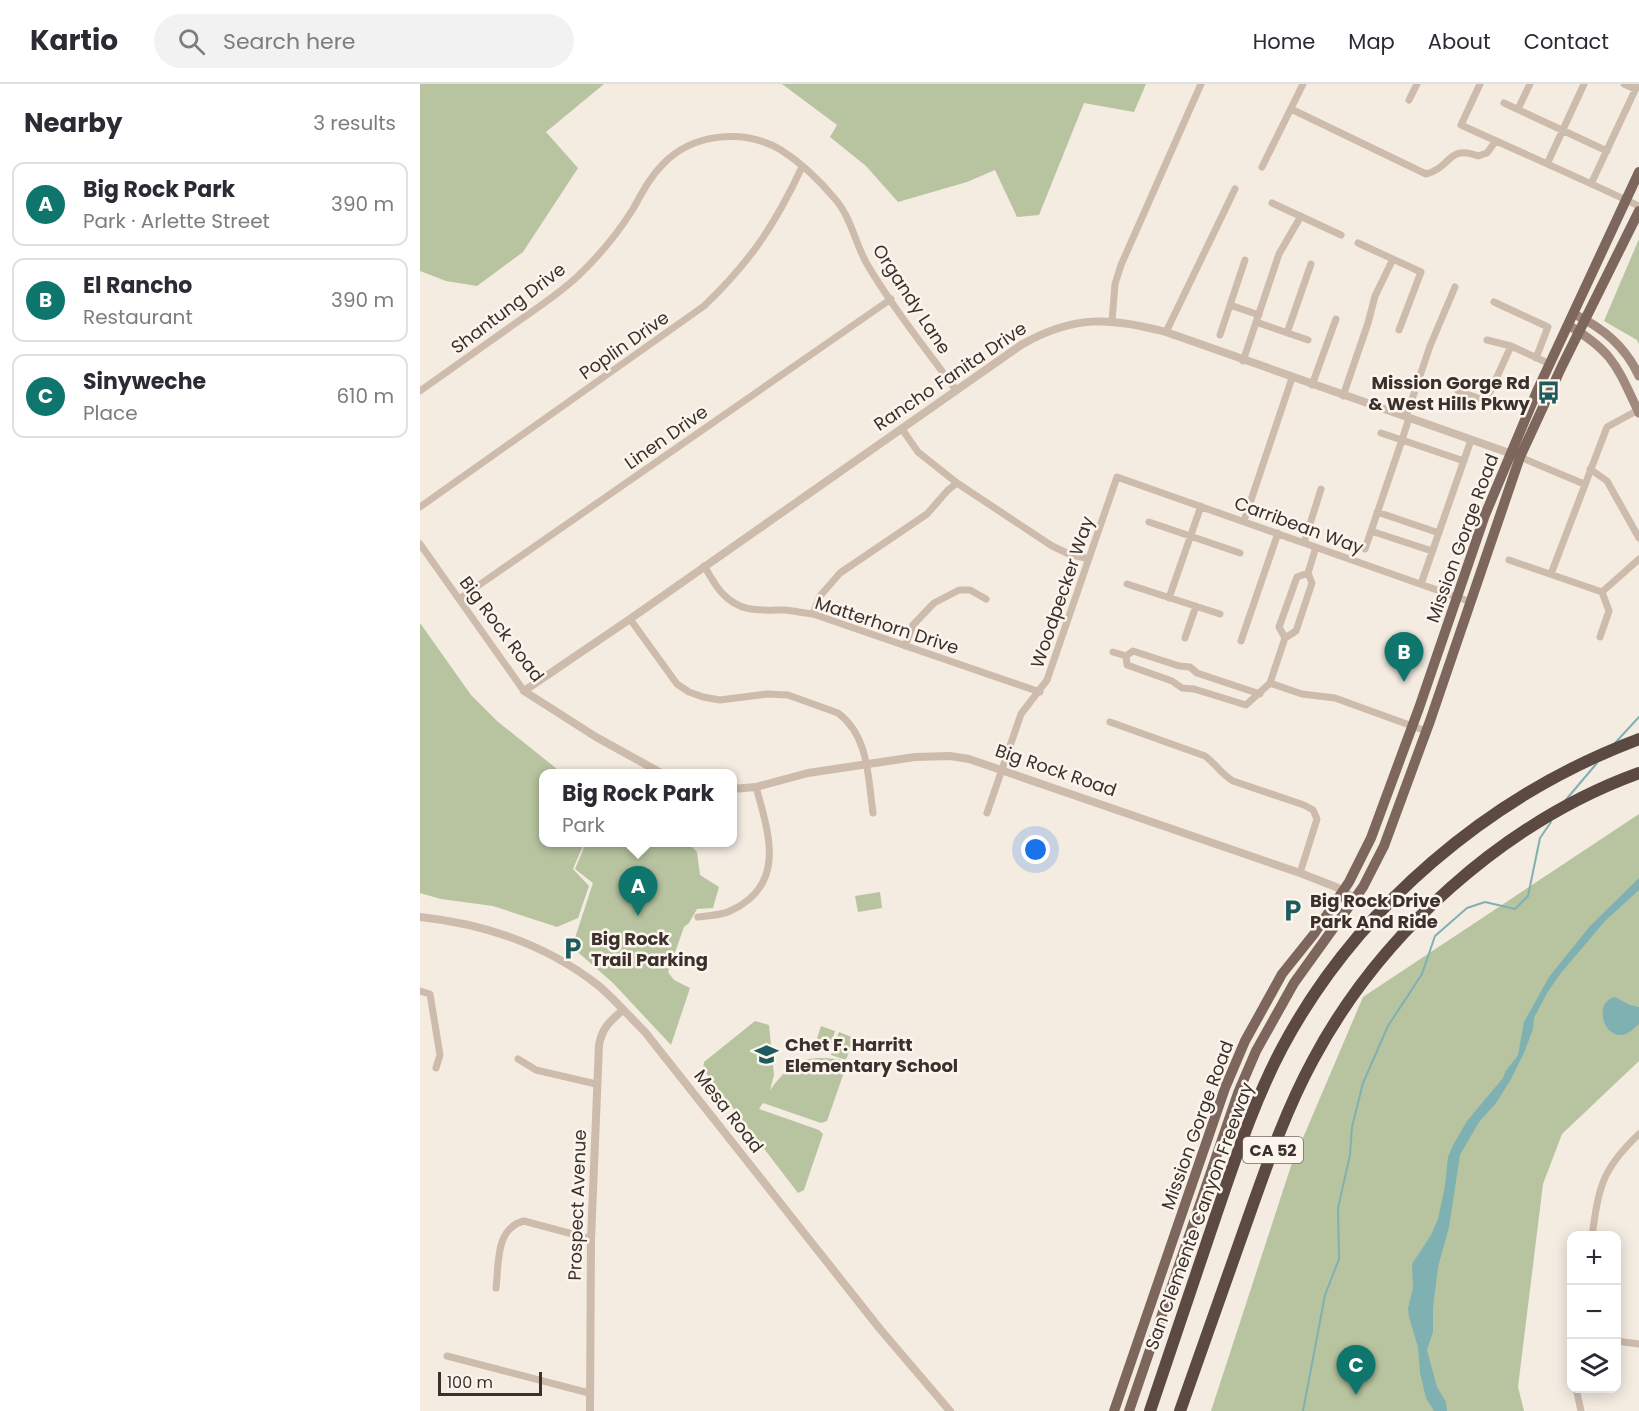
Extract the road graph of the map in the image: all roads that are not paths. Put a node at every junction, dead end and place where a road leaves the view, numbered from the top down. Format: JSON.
{"nodes":[{"id":1,"x":1201,"y":84,"type":"edge"},
{"id":2,"x":1303,"y":84,"type":"edge"},
{"id":3,"x":1417,"y":84,"type":"edge"},
{"id":4,"x":1480,"y":84,"type":"edge"},
{"id":5,"x":1530,"y":84,"type":"edge"},
{"id":6,"x":1584,"y":84,"type":"edge"},
{"id":7,"x":1624,"y":84,"type":"edge"},
{"id":8,"x":1636,"y":87,"type":"edge"},
{"id":9,"x":1409,"y":100,"type":"dead end"},
{"id":10,"x":1504,"y":103,"type":"dead end"},
{"id":11,"x":1291,"y":109,"type":"junction"},
{"id":12,"x":1518,"y":109,"type":"junction"},
{"id":13,"x":1563,"y":130,"type":"junction"},
{"id":14,"x":1495,"y":142,"type":"junction"},
{"id":15,"x":1607,"y":151,"type":"junction"},
{"id":16,"x":1548,"y":162,"type":"junction"},
{"id":17,"x":802,"y":167,"type":"junction"},
{"id":18,"x":1262,"y":167,"type":"dead end"},
{"id":19,"x":1639,"y":172,"type":"edge"},
{"id":20,"x":1591,"y":184,"type":"junction"},
{"id":21,"x":1234,"y":189,"type":"dead end"},
{"id":22,"x":1626,"y":200,"type":"junction"},
{"id":23,"x":1272,"y":203,"type":"dead end"},
{"id":24,"x":1639,"y":206,"type":"edge"},
{"id":25,"x":1639,"y":212,"type":"edge"},
{"id":26,"x":1301,"y":216,"type":"junction"},
{"id":27,"x":1341,"y":235,"type":"dead end"},
{"id":28,"x":1358,"y":243,"type":"dead end"},
{"id":29,"x":1393,"y":259,"type":"junction"},
{"id":30,"x":1245,"y":260,"type":"dead end"},
{"id":31,"x":1311,"y":264,"type":"dead end"},
{"id":32,"x":1455,"y":287,"type":"dead end"},
{"id":33,"x":891,"y":299,"type":"junction"},
{"id":34,"x":1494,"y":302,"type":"dead end"},
{"id":35,"x":1230,"y":306,"type":"junction"},
{"id":36,"x":1574,"y":314,"type":"junction"},
{"id":37,"x":1257,"y":319,"type":"junction"},
{"id":38,"x":1336,"y":319,"type":"dead end"},
{"id":39,"x":1586,"y":320,"type":"junction"},
{"id":40,"x":1112,"y":321,"type":"junction"},
{"id":41,"x":1568,"y":325,"type":"junction"},
{"id":42,"x":1399,"y":330,"type":"dead end"},
{"id":43,"x":1166,"y":332,"type":"junction"},
{"id":44,"x":1580,"y":332,"type":"junction"},
{"id":45,"x":1287,"y":333,"type":"junction"},
{"id":46,"x":1220,"y":335,"type":"dead end"},
{"id":47,"x":1308,"y":340,"type":"dead end"},
{"id":48,"x":1487,"y":340,"type":"dead end"},
{"id":49,"x":1510,"y":346,"type":"junction"},
{"id":50,"x":1536,"y":358,"type":"junction"},
{"id":51,"x":1243,"y":361,"type":"junction"},
{"id":52,"x":1550,"y":364,"type":"junction"},
{"id":53,"x":1639,"y":376,"type":"edge"},
{"id":54,"x":1292,"y":378,"type":"junction"},
{"id":55,"x":1312,"y":385,"type":"junction"},
{"id":56,"x":956,"y":390,"type":"junction"},
{"id":57,"x":420,"y":391,"type":"edge"},
{"id":58,"x":1458,"y":391,"type":"dead end"},
{"id":59,"x":1343,"y":396,"type":"junction"},
{"id":60,"x":1486,"y":400,"type":"junction"},
{"id":61,"x":1506,"y":408,"type":"dead end"},
{"id":62,"x":1638,"y":411,"type":"edge"},
{"id":63,"x":1407,"y":418,"type":"junction"},
{"id":64,"x":902,"y":429,"type":"junction"},
{"id":65,"x":1381,"y":433,"type":"dead end"},
{"id":66,"x":1402,"y":440,"type":"junction"},
{"id":67,"x":1471,"y":440,"type":"junction"},
{"id":68,"x":1515,"y":455,"type":"junction"},
{"id":69,"x":1464,"y":461,"type":"junction"},
{"id":70,"x":1590,"y":469,"type":"junction"},
{"id":71,"x":1117,"y":477,"type":"joint"},
{"id":72,"x":957,"y":483,"type":"junction"},
{"id":73,"x":1584,"y":484,"type":"junction"},
{"id":74,"x":1321,"y":489,"type":"dead end"},
{"id":75,"x":1201,"y":506,"type":"junction"},
{"id":76,"x":420,"y":507,"type":"edge"},
{"id":77,"x":1377,"y":512,"type":"junction"},
{"id":78,"x":1244,"y":521,"type":"junction"},
{"id":79,"x":1149,"y":522,"type":"dead end"},
{"id":80,"x":1371,"y":531,"type":"junction"},
{"id":81,"x":1439,"y":532,"type":"junction"},
{"id":82,"x":1278,"y":533,"type":"junction"},
{"id":83,"x":1190,"y":536,"type":"junction"},
{"id":84,"x":1639,"y":538,"type":"edge"},
{"id":85,"x":1304,"y":543,"type":"junction"},
{"id":86,"x":420,"y":544,"type":"edge"},
{"id":87,"x":1316,"y":547,"type":"junction"},
{"id":88,"x":1365,"y":549,"type":"dead end"},
{"id":89,"x":1432,"y":551,"type":"junction"},
{"id":90,"x":1240,"y":553,"type":"dead end"},
{"id":91,"x":1089,"y":559,"type":"junction"},
{"id":92,"x":1639,"y":559,"type":"edge"},
{"id":93,"x":1509,"y":560,"type":"dead end"},
{"id":94,"x":704,"y":566,"type":"junction"},
{"id":95,"x":1308,"y":573,"type":"junction"},
{"id":96,"x":1551,"y":574,"type":"junction"},
{"id":97,"x":1127,"y":584,"type":"dead end"},
{"id":98,"x":1421,"y":584,"type":"junction"},
{"id":99,"x":1602,"y":592,"type":"junction"},
{"id":100,"x":1457,"y":597,"type":"junction"},
{"id":101,"x":1169,"y":598,"type":"junction"},
{"id":102,"x":459,"y":599,"type":"junction"},
{"id":103,"x":986,"y":599,"type":"dead end"},
{"id":104,"x":1471,"y":602,"type":"junction"},
{"id":105,"x":1196,"y":606,"type":"junction"},
{"id":106,"x":813,"y":614,"type":"junction"},
{"id":107,"x":1220,"y":614,"type":"dead end"},
{"id":108,"x":630,"y":619,"type":"junction"},
{"id":109,"x":1600,"y":637,"type":"dead end"},
{"id":110,"x":1185,"y":638,"type":"dead end"},
{"id":111,"x":1285,"y":638,"type":"junction"},
{"id":112,"x":1241,"y":641,"type":"dead end"},
{"id":113,"x":1442,"y":643,"type":"junction"},
{"id":114,"x":905,"y":646,"type":"junction"},
{"id":115,"x":1113,"y":652,"type":"dead end"},
{"id":116,"x":1126,"y":656,"type":"junction"},
{"id":117,"x":1179,"y":666,"type":"junction"},
{"id":118,"x":1444,"y":679,"type":"junction"},
{"id":119,"x":1175,"y":682,"type":"junction"},
{"id":120,"x":1270,"y":683,"type":"junction"},
{"id":121,"x":524,"y":691,"type":"junction"},
{"id":122,"x":1040,"y":692,"type":"junction"},
{"id":123,"x":1258,"y":695,"type":"junction"},
{"id":124,"x":1110,"y":722,"type":"dead end"},
{"id":125,"x":1412,"y":726,"type":"junction"},
{"id":126,"x":1426,"y":731,"type":"junction"},
{"id":127,"x":1639,"y":739,"type":"edge"},
{"id":128,"x":866,"y":764,"type":"junction"},
{"id":129,"x":654,"y":769,"type":"edge"},
{"id":130,"x":1002,"y":769,"type":"junction"},
{"id":131,"x":1639,"y":773,"type":"edge"},
{"id":132,"x":756,"y":787,"type":"junction"},
{"id":133,"x":737,"y":789,"type":"edge"},
{"id":134,"x":873,"y":813,"type":"dead end"},
{"id":135,"x":987,"y":813,"type":"dead end"},
{"id":136,"x":1300,"y":873,"type":"junction"},
{"id":137,"x":1343,"y":891,"type":"junction"},
{"id":138,"x":1355,"y":898,"type":"junction"},
{"id":139,"x":420,"y":917,"type":"edge"},
{"id":140,"x":698,"y":917,"type":"dead end"},
{"id":141,"x":420,"y":991,"type":"edge"},
{"id":142,"x":623,"y":1010,"type":"junction"},
{"id":143,"x":518,"y":1059,"type":"dead end"},
{"id":144,"x":436,"y":1068,"type":"dead end"},
{"id":145,"x":597,"y":1084,"type":"junction"},
{"id":146,"x":1639,"y":1134,"type":"edge"},
{"id":147,"x":1593,"y":1231,"type":"edge"},
{"id":148,"x":591,"y":1239,"type":"junction"},
{"id":149,"x":496,"y":1288,"type":"dead end"},
{"id":150,"x":1621,"y":1342,"type":"edge"},
{"id":151,"x":1639,"y":1344,"type":"edge"},
{"id":152,"x":447,"y":1356,"type":"dead end"},
{"id":153,"x":589,"y":1393,"type":"junction"},
{"id":154,"x":1577,"y":1393,"type":"edge"},
{"id":155,"x":590,"y":1411,"type":"edge"},
{"id":156,"x":950,"y":1411,"type":"edge"},
{"id":157,"x":1114,"y":1411,"type":"edge"},
{"id":158,"x":1129,"y":1411,"type":"edge"},
{"id":159,"x":1150,"y":1411,"type":"edge"},
{"id":160,"x":1180,"y":1411,"type":"edge"},
{"id":161,"x":1581,"y":1411,"type":"edge"}],
"edges":[{"from":1,"to":40,"type":"street"},
{"from":2,"to":11,"type":"street"},
{"from":3,"to":9,"type":"street"},
{"from":4,"to":14,"type":"street"},
{"from":5,"to":12,"type":"street"},
{"from":6,"to":13,"type":"street"},
{"from":7,"to":8,"type":"street"},
{"from":8,"to":15,"type":"street"},
{"from":10,"to":12,"type":"street"},
{"from":11,"to":14,"type":"street"},
{"from":11,"to":18,"type":"street"},
{"from":12,"to":13,"type":"street"},
{"from":13,"to":15,"type":"street"},
{"from":13,"to":16,"type":"street"},
{"from":14,"to":16,"type":"street"},
{"from":15,"to":20,"type":"street"},
{"from":16,"to":20,"type":"street"},
{"from":17,"to":33,"type":"street","name":"Organdy Lane"},
{"from":17,"to":57,"type":"street","name":"Shantung Drive"},
{"from":17,"to":76,"type":"street","name":"Poplin Drive"},
{"from":19,"to":22,"type":"main road","name":"Mission Gorge Road"},
{"from":20,"to":22,"type":"street"},
{"from":21,"to":43,"type":"street"},
{"from":22,"to":24,"type":"street"},
{"from":22,"to":36,"type":"main road","name":"Mission Gorge Road"},
{"from":23,"to":26,"type":"street"},
{"from":25,"to":39,"type":"main road","name":"Mission Gorge Road"},
{"from":26,"to":27,"type":"street"},
{"from":26,"to":37,"type":"street"},
{"from":28,"to":29,"type":"street"},
{"from":29,"to":42,"type":"street"},
{"from":29,"to":59,"type":"street"},
{"from":30,"to":35,"type":"street"},
{"from":31,"to":45,"type":"street"},
{"from":32,"to":63,"type":"street"},
{"from":33,"to":56,"type":"street","name":"Organdy Lane"},
{"from":33,"to":102,"type":"street","name":"Linen Drive"},
{"from":34,"to":50,"type":"street"},
{"from":35,"to":37,"type":"street"},
{"from":35,"to":46,"type":"street"},
{"from":36,"to":39,"type":"main road"},
{"from":36,"to":41,"type":"main road","name":"Mission Gorge Road"},
{"from":37,"to":45,"type":"street"},
{"from":37,"to":51,"type":"street"},
{"from":38,"to":55,"type":"street"},
{"from":39,"to":44,"type":"main road","name":"Mission Gorge Road"},
{"from":39,"to":53,"type":"main road"},
{"from":40,"to":43,"type":"street","name":"Rancho Fanita Drive"},
{"from":40,"to":56,"type":"street","name":"Rancho Fanita Drive"},
{"from":41,"to":44,"type":"main road"},
{"from":41,"to":52,"type":"main road","name":"Mission Gorge Road"},
{"from":43,"to":51,"type":"street","name":"Rancho Fanita Drive"},
{"from":44,"to":62,"type":"main road"},
{"from":44,"to":68,"type":"main road","name":"Mission Gorge Road"},
{"from":45,"to":47,"type":"street"},
{"from":48,"to":49,"type":"street"},
{"from":49,"to":50,"type":"street"},
{"from":49,"to":60,"type":"street"},
{"from":50,"to":52,"type":"street"},
{"from":51,"to":54,"type":"street","name":"Rancho Fanita Drive"},
{"from":52,"to":68,"type":"main road","name":"Mission Gorge Road"},
{"from":54,"to":55,"type":"street","name":"Rancho Fanita Drive"},
{"from":54,"to":78,"type":"street"},
{"from":55,"to":59,"type":"street","name":"Rancho Fanita Drive"},
{"from":56,"to":64,"type":"street","name":"Rancho Fanita Drive"},
{"from":58,"to":60,"type":"street"},
{"from":59,"to":63,"type":"street","name":"Rancho Fanita Drive"},
{"from":60,"to":61,"type":"street"},
{"from":62,"to":70,"type":"street"},
{"from":63,"to":66,"type":"street"},
{"from":63,"to":67,"type":"street","name":"Rancho Fanita Drive"},
{"from":64,"to":72,"type":"street"},
{"from":64,"to":94,"type":"street","name":"Rancho Fanita Drive"},
{"from":65,"to":66,"type":"street"},
{"from":66,"to":69,"type":"street"},
{"from":66,"to":77,"type":"street"},
{"from":67,"to":68,"type":"street","name":"Rancho Fanita Drive"},
{"from":67,"to":69,"type":"street"},
{"from":68,"to":73,"type":"street"},
{"from":68,"to":100,"type":"main road","name":"Mission Gorge Road"},
{"from":68,"to":104,"type":"main road","name":"Mission Gorge Road"},
{"from":69,"to":81,"type":"street"},
{"from":70,"to":73,"type":"street"},
{"from":70,"to":84,"type":"street"},
{"from":71,"to":75,"type":"street","name":"Carribean Way"},
{"from":71,"to":91,"type":"street","name":"Woodpecker Way"},
{"from":72,"to":91,"type":"street"},
{"from":72,"to":106,"type":"street"},
{"from":73,"to":96,"type":"street"},
{"from":74,"to":85,"type":"street"},
{"from":75,"to":78,"type":"street","name":"Carribean Way"},
{"from":75,"to":83,"type":"street"},
{"from":77,"to":80,"type":"street"},
{"from":77,"to":81,"type":"street"},
{"from":78,"to":82,"type":"street","name":"Carribean Way"},
{"from":79,"to":83,"type":"street"},
{"from":80,"to":88,"type":"street"},
{"from":80,"to":89,"type":"street"},
{"from":81,"to":89,"type":"street"},
{"from":82,"to":85,"type":"street","name":"Carribean Way"},
{"from":82,"to":112,"type":"street"},
{"from":83,"to":90,"type":"street"},
{"from":83,"to":101,"type":"street"},
{"from":85,"to":87,"type":"street","name":"Carribean Way"},
{"from":86,"to":102,"type":"street","name":"Big Rock Road"},
{"from":87,"to":95,"type":"street"},
{"from":87,"to":98,"type":"street","name":"Carribean Way"},
{"from":89,"to":98,"type":"street"},
{"from":91,"to":122,"type":"street","name":"Woodpecker Way"},
{"from":92,"to":99,"type":"street"},
{"from":93,"to":96,"type":"street"},
{"from":94,"to":106,"type":"street","name":"Matterhorn Drive"},
{"from":94,"to":108,"type":"street","name":"Rancho Fanita Drive"},
{"from":95,"to":111,"type":"street"},
{"from":95,"to":111,"type":"street"},
{"from":96,"to":99,"type":"street"},
{"from":97,"to":101,"type":"street"},
{"from":98,"to":100,"type":"street","name":"Carribean Way"},
{"from":99,"to":109,"type":"street"},
{"from":100,"to":104,"type":"street","name":"Carribean Way"},
{"from":100,"to":113,"type":"main road","name":"Mission Gorge Road"},
{"from":101,"to":105,"type":"street"},
{"from":102,"to":121,"type":"street","name":"Big Rock Road"},
{"from":103,"to":114,"type":"street"},
{"from":104,"to":118,"type":"main road","name":"Mission Gorge Road"},
{"from":105,"to":107,"type":"street"},
{"from":105,"to":110,"type":"street"},
{"from":106,"to":114,"type":"street","name":"Matterhorn Drive"},
{"from":108,"to":121,"type":"street","name":"Rancho Fanita Drive"},
{"from":108,"to":128,"type":"street"},
{"from":111,"to":120,"type":"street"},
{"from":113,"to":118,"type":"main road"},
{"from":113,"to":125,"type":"main road","name":"Mission Gorge Road"},
{"from":114,"to":122,"type":"street","name":"Matterhorn Drive"},
{"from":115,"to":116,"type":"street"},
{"from":116,"to":117,"type":"street"},
{"from":116,"to":119,"type":"street"},
{"from":117,"to":119,"type":"street"},
{"from":117,"to":123,"type":"street"},
{"from":118,"to":126,"type":"main road","name":"Mission Gorge Road"},
{"from":119,"to":123,"type":"street"},
{"from":120,"to":123,"type":"street"},
{"from":120,"to":125,"type":"street"},
{"from":121,"to":129,"type":"street","name":"Big Rock Road"},
{"from":122,"to":130,"type":"street","name":"Woodpecker Way"},
{"from":124,"to":136,"type":"street"},
{"from":125,"to":126,"type":"street"},
{"from":125,"to":137,"type":"main road","name":"Mission Gorge Road"},
{"from":126,"to":138,"type":"main road","name":"Mission Gorge Road"},
{"from":127,"to":159,"type":"highway","name":"San Clemente Canyon Freeway","number":"CA 52"},
{"from":128,"to":130,"type":"street","name":"Big Rock Road"},
{"from":128,"to":132,"type":"street","name":"Big Rock Road"},
{"from":128,"to":134,"type":"street"},
{"from":130,"to":135,"type":"street","name":"Woodpecker Way"},
{"from":130,"to":136,"type":"street","name":"Big Rock Road"},
{"from":131,"to":160,"type":"highway","number":"CA 52"},
{"from":132,"to":133,"type":"street","name":"Big Rock Road"},
{"from":132,"to":140,"type":"street"},
{"from":136,"to":137,"type":"street","name":"Big Rock Road"},
{"from":137,"to":138,"type":"street","name":"Big Rock Road"},
{"from":137,"to":157,"type":"main road","name":"Mission Gorge Road"},
{"from":138,"to":158,"type":"main road","name":"Mission Gorge Road"},
{"from":139,"to":142,"type":"street","name":"Mesa Road"},
{"from":141,"to":144,"type":"street"},
{"from":142,"to":145,"type":"street","name":"Prospect Avenue"},
{"from":142,"to":156,"type":"street","name":"Mesa Road"},
{"from":143,"to":145,"type":"street"},
{"from":145,"to":148,"type":"street","name":"Prospect Avenue"},
{"from":146,"to":147,"type":"street"},
{"from":148,"to":149,"type":"street"},
{"from":148,"to":153,"type":"street","name":"Prospect Avenue"},
{"from":150,"to":151,"type":"street"},
{"from":152,"to":153,"type":"street"},
{"from":153,"to":155,"type":"street","name":"Prospect Avenue"},
{"from":154,"to":161,"type":"street"}]}
